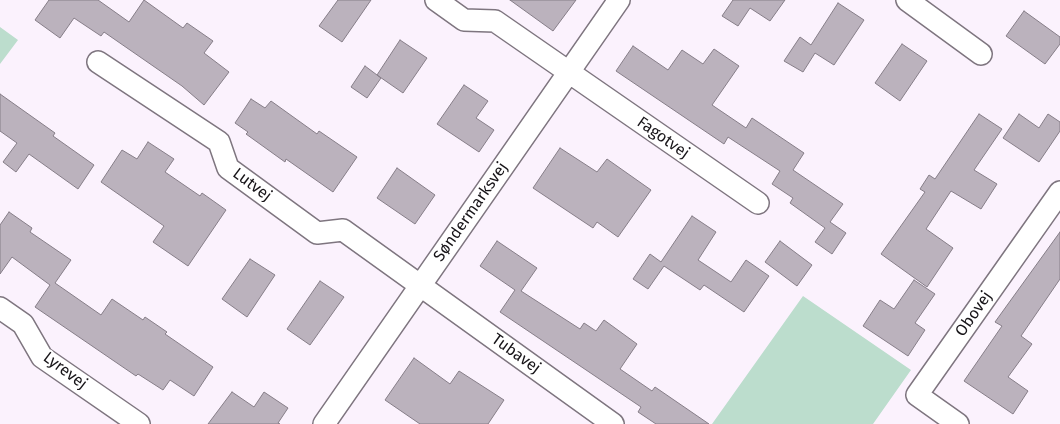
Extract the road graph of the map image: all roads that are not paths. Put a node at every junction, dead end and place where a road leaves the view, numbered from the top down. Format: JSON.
{"nodes":[{"id":1,"x":436,"y":0,"type":"edge"},
{"id":2,"x":618,"y":0,"type":"edge"},
{"id":3,"x":907,"y":0,"type":"edge"},
{"id":4,"x":981,"y":54,"type":"dead end"},
{"id":5,"x":98,"y":62,"type":"dead end"},
{"id":6,"x":568,"y":72,"type":"junction"},
{"id":7,"x":1060,"y":192,"type":"edge"},
{"id":8,"x":758,"y":203,"type":"dead end"},
{"id":9,"x":420,"y":284,"type":"junction"},
{"id":10,"x":0,"y":308,"type":"edge"},
{"id":11,"x":139,"y":424,"type":"edge"},
{"id":12,"x":324,"y":424,"type":"edge"},
{"id":13,"x":613,"y":424,"type":"edge"},
{"id":14,"x":958,"y":424,"type":"edge"}],
"edges":[{"from":1,"to":6,"type":"street","name":"Fagotvej"},
{"from":2,"to":6,"type":"street","name":"Søndermarksvej"},
{"from":3,"to":4,"type":"street"},
{"from":5,"to":9,"type":"street","name":"Lutvej"},
{"from":6,"to":8,"type":"street","name":"Fagotvej"},
{"from":6,"to":9,"type":"street","name":"Søndermarksvej"},
{"from":7,"to":14,"type":"street","name":"Obovej"},
{"from":9,"to":12,"type":"street","name":"Søndermarksvej"},
{"from":9,"to":13,"type":"street","name":"Tubavej"},
{"from":10,"to":11,"type":"street","name":"Lyrevej"}]}
